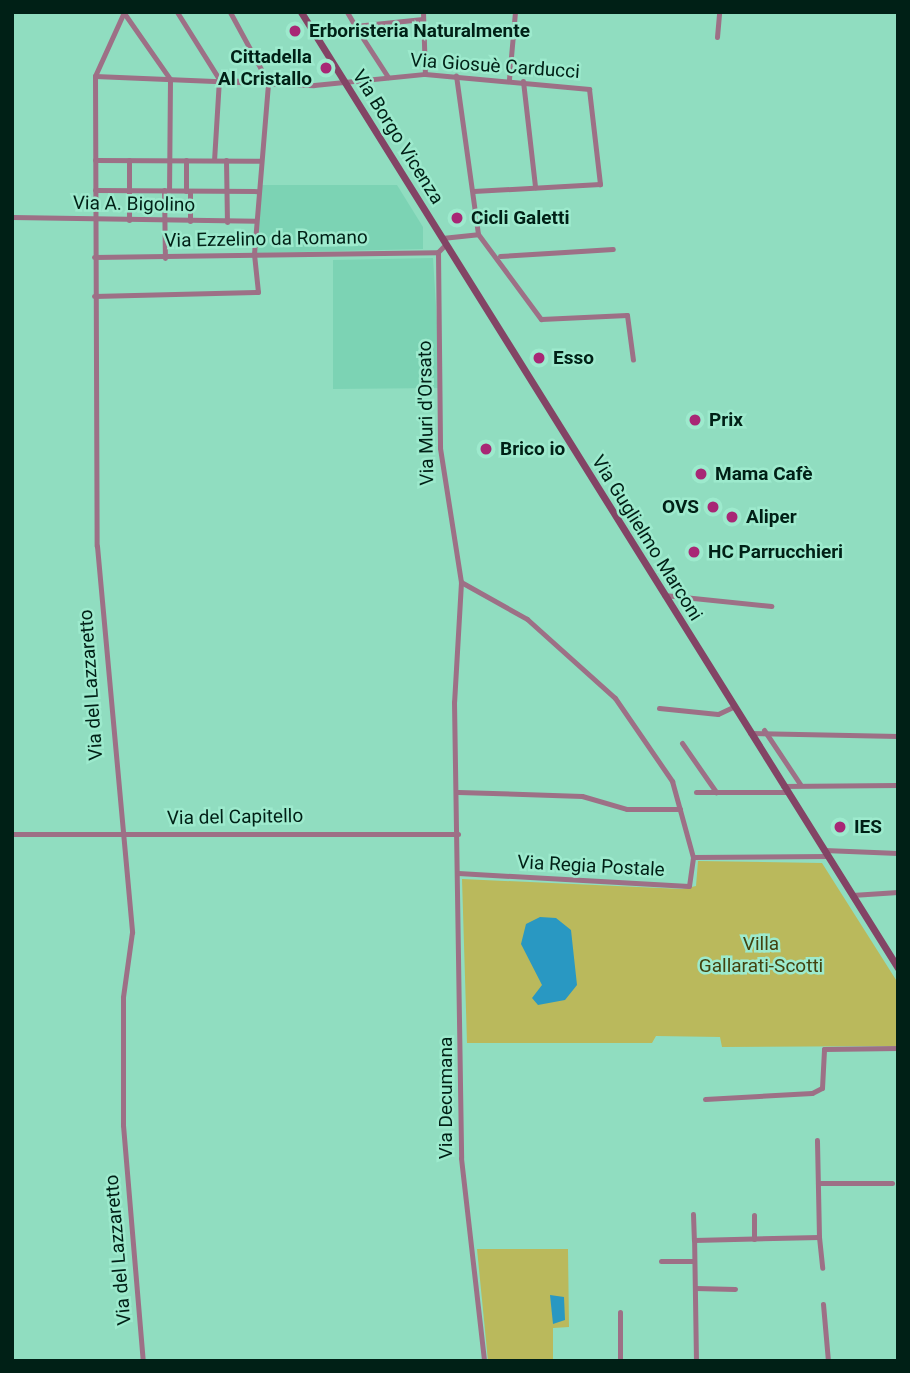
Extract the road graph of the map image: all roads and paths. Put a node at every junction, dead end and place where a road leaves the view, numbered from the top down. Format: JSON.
{"nodes":[{"id":1,"x":177,"y":12,"type":"edge"},
{"id":2,"x":230,"y":12,"type":"edge"},
{"id":3,"x":301,"y":12,"type":"edge"},
{"id":4,"x":347,"y":12,"type":"edge"},
{"id":5,"x":516,"y":12,"type":"edge"},
{"id":6,"x":719,"y":12,"type":"edge"},
{"id":7,"x":124,"y":13,"type":"edge"},
{"id":8,"x":423,"y":15,"type":"edge"},
{"id":9,"x":355,"y":26,"type":"junction"},
{"id":10,"x":717,"y":37,"type":"dead end"},
{"id":11,"x":425,"y":74,"type":"junction"},
{"id":12,"x":95,"y":76,"type":"junction"},
{"id":13,"x":388,"y":76,"type":"junction"},
{"id":14,"x":456,"y":76,"type":"junction"},
{"id":15,"x":170,"y":79,"type":"junction"},
{"id":16,"x":219,"y":79,"type":"junction"},
{"id":17,"x":509,"y":79,"type":"junction"},
{"id":18,"x":523,"y":81,"type":"junction"},
{"id":19,"x":268,"y":82,"type":"junction"},
{"id":20,"x":346,"y":84,"type":"junction"},
{"id":21,"x":95,"y":160,"type":"junction"},
{"id":22,"x":129,"y":160,"type":"junction"},
{"id":23,"x":169,"y":160,"type":"junction"},
{"id":24,"x":186,"y":160,"type":"junction"},
{"id":25,"x":214,"y":160,"type":"junction"},
{"id":26,"x":226,"y":160,"type":"junction"},
{"id":27,"x":260,"y":162,"type":"junction"},
{"id":28,"x":535,"y":187,"type":"junction"},
{"id":29,"x":95,"y":190,"type":"junction"},
{"id":30,"x":129,"y":190,"type":"junction"},
{"id":31,"x":167,"y":190,"type":"junction"},
{"id":32,"x":188,"y":191,"type":"junction"},
{"id":33,"x":226,"y":191,"type":"junction"},
{"id":34,"x":258,"y":191,"type":"junction"},
{"id":35,"x":472,"y":191,"type":"junction"},
{"id":36,"x":12,"y":217,"type":"edge"},
{"id":37,"x":95,"y":220,"type":"junction"},
{"id":38,"x":129,"y":220,"type":"junction"},
{"id":39,"x":256,"y":220,"type":"junction"},
{"id":40,"x":164,"y":221,"type":"junction"},
{"id":41,"x":190,"y":221,"type":"junction"},
{"id":42,"x":227,"y":222,"type":"junction"},
{"id":43,"x":478,"y":234,"type":"junction"},
{"id":44,"x":444,"y":241,"type":"junction"},
{"id":45,"x":613,"y":249,"type":"dead end"},
{"id":46,"x":438,"y":252,"type":"junction"},
{"id":47,"x":254,"y":254,"type":"junction"},
{"id":48,"x":500,"y":256,"type":"junction"},
{"id":49,"x":94,"y":257,"type":"junction"},
{"id":50,"x":165,"y":258,"type":"junction"},
{"id":51,"x":94,"y":296,"type":"junction"},
{"id":52,"x":633,"y":360,"type":"dead end"},
{"id":53,"x":533,"y":386,"type":"joint"},
{"id":54,"x":461,"y":582,"type":"junction"},
{"id":55,"x":664,"y":596,"type":"junction"},
{"id":56,"x":771,"y":606,"type":"dead end"},
{"id":57,"x":733,"y":706,"type":"junction"},
{"id":58,"x":659,"y":708,"type":"dead end"},
{"id":59,"x":764,"y":730,"type":"junction"},
{"id":60,"x":750,"y":733,"type":"junction"},
{"id":61,"x":898,"y":736,"type":"edge"},
{"id":62,"x":682,"y":743,"type":"dead end"},
{"id":63,"x":800,"y":784,"type":"junction"},
{"id":64,"x":898,"y":785,"type":"edge"},
{"id":65,"x":785,"y":789,"type":"junction"},
{"id":66,"x":458,"y":792,"type":"junction"},
{"id":67,"x":696,"y":792,"type":"dead end"},
{"id":68,"x":716,"y":792,"type":"junction"},
{"id":69,"x":680,"y":809,"type":"junction"},
{"id":70,"x":12,"y":834,"type":"edge"},
{"id":71,"x":457,"y":834,"type":"junction"},
{"id":72,"x":119,"y":836,"type":"junction"},
{"id":73,"x":826,"y":853,"type":"junction"},
{"id":74,"x":898,"y":853,"type":"edge"},
{"id":75,"x":693,"y":857,"type":"junction"},
{"id":76,"x":458,"y":873,"type":"junction"},
{"id":77,"x":898,"y":892,"type":"edge"},
{"id":78,"x":852,"y":895,"type":"junction"},
{"id":79,"x":898,"y":968,"type":"edge"},
{"id":80,"x":898,"y":1048,"type":"edge"},
{"id":81,"x":705,"y":1099,"type":"dead end"},
{"id":82,"x":817,"y":1140,"type":"dead end"},
{"id":83,"x":818,"y":1183,"type":"junction"},
{"id":84,"x":892,"y":1183,"type":"dead end"},
{"id":85,"x":693,"y":1214,"type":"dead end"},
{"id":86,"x":754,"y":1214,"type":"dead end"},
{"id":87,"x":819,"y":1237,"type":"junction"},
{"id":88,"x":754,"y":1239,"type":"junction"},
{"id":89,"x":694,"y":1240,"type":"junction"},
{"id":90,"x":661,"y":1261,"type":"dead end"},
{"id":91,"x":694,"y":1261,"type":"junction"},
{"id":92,"x":822,"y":1268,"type":"dead end"},
{"id":93,"x":695,"y":1286,"type":"junction"},
{"id":94,"x":735,"y":1290,"type":"dead end"},
{"id":95,"x":823,"y":1304,"type":"dead end"},
{"id":96,"x":620,"y":1312,"type":"dead end"},
{"id":97,"x":143,"y":1361,"type":"edge"},
{"id":98,"x":484,"y":1361,"type":"edge"},
{"id":99,"x":620,"y":1361,"type":"edge"},
{"id":100,"x":696,"y":1361,"type":"edge"},
{"id":101,"x":828,"y":1361,"type":"edge"}],
"edges":[{"from":1,"to":16,"type":"street"},
{"from":2,"to":19,"type":"street"},
{"from":3,"to":20,"type":"street","name":"Via Borgo Vicenza"},
{"from":4,"to":9,"type":"street"},
{"from":5,"to":17,"type":"street"},
{"from":6,"to":10,"type":"street"},
{"from":7,"to":12,"type":"street","name":"Via del Lazzaretto"},
{"from":7,"to":15,"type":"street"},
{"from":8,"to":9,"type":"street"},
{"from":8,"to":11,"type":"street"},
{"from":9,"to":13,"type":"street"},
{"from":11,"to":13,"type":"street","name":"Via Giosuè Carducci"},
{"from":11,"to":14,"type":"street","name":"Via Giosuè Carducci"},
{"from":12,"to":15,"type":"street","name":"Via Giosuè Carducci"},
{"from":12,"to":21,"type":"street","name":"Via del Lazzaretto"},
{"from":13,"to":20,"type":"street","name":"Via Giosuè Carducci"},
{"from":14,"to":17,"type":"street","name":"Via Giosuè Carducci"},
{"from":14,"to":35,"type":"street"},
{"from":15,"to":16,"type":"street","name":"Via Giosuè Carducci"},
{"from":15,"to":23,"type":"street"},
{"from":16,"to":19,"type":"street","name":"Via Giosuè Carducci"},
{"from":16,"to":25,"type":"street"},
{"from":17,"to":18,"type":"street","name":"Via Giosuè Carducci"},
{"from":18,"to":28,"type":"street"},
{"from":18,"to":28,"type":"street","name":"Via Giosuè Carducci"},
{"from":19,"to":20,"type":"street","name":"Via Giosuè Carducci"},
{"from":19,"to":27,"type":"street"},
{"from":20,"to":44,"type":"street","name":"Via Borgo Vicenza"},
{"from":21,"to":22,"type":"street"},
{"from":21,"to":29,"type":"street","name":"Via del Lazzaretto"},
{"from":22,"to":23,"type":"street"},
{"from":22,"to":30,"type":"street"},
{"from":23,"to":24,"type":"street"},
{"from":23,"to":31,"type":"street"},
{"from":24,"to":25,"type":"street"},
{"from":24,"to":32,"type":"street"},
{"from":25,"to":26,"type":"street"},
{"from":26,"to":27,"type":"street"},
{"from":26,"to":33,"type":"street"},
{"from":27,"to":34,"type":"street"},
{"from":28,"to":35,"type":"street"},
{"from":29,"to":30,"type":"street"},
{"from":29,"to":37,"type":"street","name":"Via del Lazzaretto"},
{"from":30,"to":31,"type":"street"},
{"from":30,"to":38,"type":"street"},
{"from":31,"to":32,"type":"street"},
{"from":31,"to":40,"type":"street"},
{"from":32,"to":33,"type":"street"},
{"from":32,"to":41,"type":"street"},
{"from":33,"to":34,"type":"street"},
{"from":33,"to":42,"type":"street"},
{"from":34,"to":39,"type":"street"},
{"from":35,"to":43,"type":"street"},
{"from":36,"to":37,"type":"street","name":"Via A. Bigolino"},
{"from":37,"to":38,"type":"street","name":"Via A. Bigolino"},
{"from":37,"to":49,"type":"street","name":"Via del Lazzaretto"},
{"from":38,"to":40,"type":"street","name":"Via A. Bigolino"},
{"from":39,"to":42,"type":"street","name":"Via A. Bigolino"},
{"from":39,"to":47,"type":"street"},
{"from":40,"to":41,"type":"street","name":"Via A. Bigolino"},
{"from":40,"to":50,"type":"street"},
{"from":41,"to":42,"type":"street","name":"Via A. Bigolino"},
{"from":43,"to":44,"type":"street"},
{"from":43,"to":48,"type":"street"},
{"from":44,"to":46,"type":"street"},
{"from":44,"to":53,"type":"street","name":"Via Borgo Vicenza"},
{"from":45,"to":48,"type":"street"},
{"from":46,"to":47,"type":"street","name":"Via Ezzelino da Romano"},
{"from":46,"to":54,"type":"street","name":"Via Muri d'Orsato"},
{"from":47,"to":50,"type":"street","name":"Via Ezzelino da Romano"},
{"from":47,"to":51,"type":"street"},
{"from":48,"to":52,"type":"street"},
{"from":49,"to":50,"type":"street","name":"Via Ezzelino da Romano"},
{"from":49,"to":51,"type":"street","name":"Via del Lazzaretto"},
{"from":51,"to":72,"type":"street","name":"Via del Lazzaretto"},
{"from":53,"to":55,"type":"street","name":"Via Guglielmo Marconi"},
{"from":54,"to":66,"type":"street","name":"Via Muri d'Orsato"},
{"from":54,"to":69,"type":"street","name":"Via Regia Postale"},
{"from":55,"to":56,"type":"street"},
{"from":55,"to":57,"type":"street","name":"Via Guglielmo Marconi"},
{"from":57,"to":58,"type":"street"},
{"from":57,"to":60,"type":"street","name":"Via Guglielmo Marconi"},
{"from":59,"to":60,"type":"street"},
{"from":59,"to":61,"type":"street"},
{"from":59,"to":63,"type":"street"},
{"from":60,"to":65,"type":"street","name":"Via Guglielmo Marconi"},
{"from":62,"to":68,"type":"street"},
{"from":63,"to":64,"type":"street"},
{"from":63,"to":65,"type":"street"},
{"from":65,"to":68,"type":"street"},
{"from":65,"to":73,"type":"street","name":"Via Guglielmo Marconi"},
{"from":66,"to":69,"type":"street"},
{"from":66,"to":71,"type":"street","name":"Via Decumana"},
{"from":67,"to":68,"type":"street"},
{"from":69,"to":75,"type":"street","name":"Via Regia Postale"},
{"from":70,"to":72,"type":"street","name":"Via del Capitello"},
{"from":71,"to":72,"type":"street","name":"Via del Capitello"},
{"from":71,"to":76,"type":"street","name":"Via Decumana"},
{"from":72,"to":97,"type":"street","name":"Via del Lazzaretto"},
{"from":73,"to":74,"type":"street","name":"Via Regia Postale"},
{"from":73,"to":75,"type":"street","name":"Via Regia Postale"},
{"from":73,"to":78,"type":"street","name":"Via Guglielmo Marconi"},
{"from":75,"to":76,"type":"street","name":"Via Regia Postale"},
{"from":76,"to":98,"type":"street","name":"Via Decumana"},
{"from":77,"to":78,"type":"street"},
{"from":78,"to":79,"type":"street","name":"Via Guglielmo Marconi"},
{"from":80,"to":81,"type":"street"},
{"from":82,"to":83,"type":"street"},
{"from":83,"to":84,"type":"street"},
{"from":83,"to":87,"type":"street"},
{"from":85,"to":89,"type":"street"},
{"from":86,"to":88,"type":"street"},
{"from":87,"to":88,"type":"street"},
{"from":87,"to":92,"type":"street"},
{"from":88,"to":89,"type":"street"},
{"from":89,"to":91,"type":"street"},
{"from":90,"to":91,"type":"street"},
{"from":91,"to":93,"type":"street"},
{"from":93,"to":94,"type":"street"},
{"from":93,"to":100,"type":"street"},
{"from":95,"to":101,"type":"street"},
{"from":96,"to":99,"type":"street"}]}
